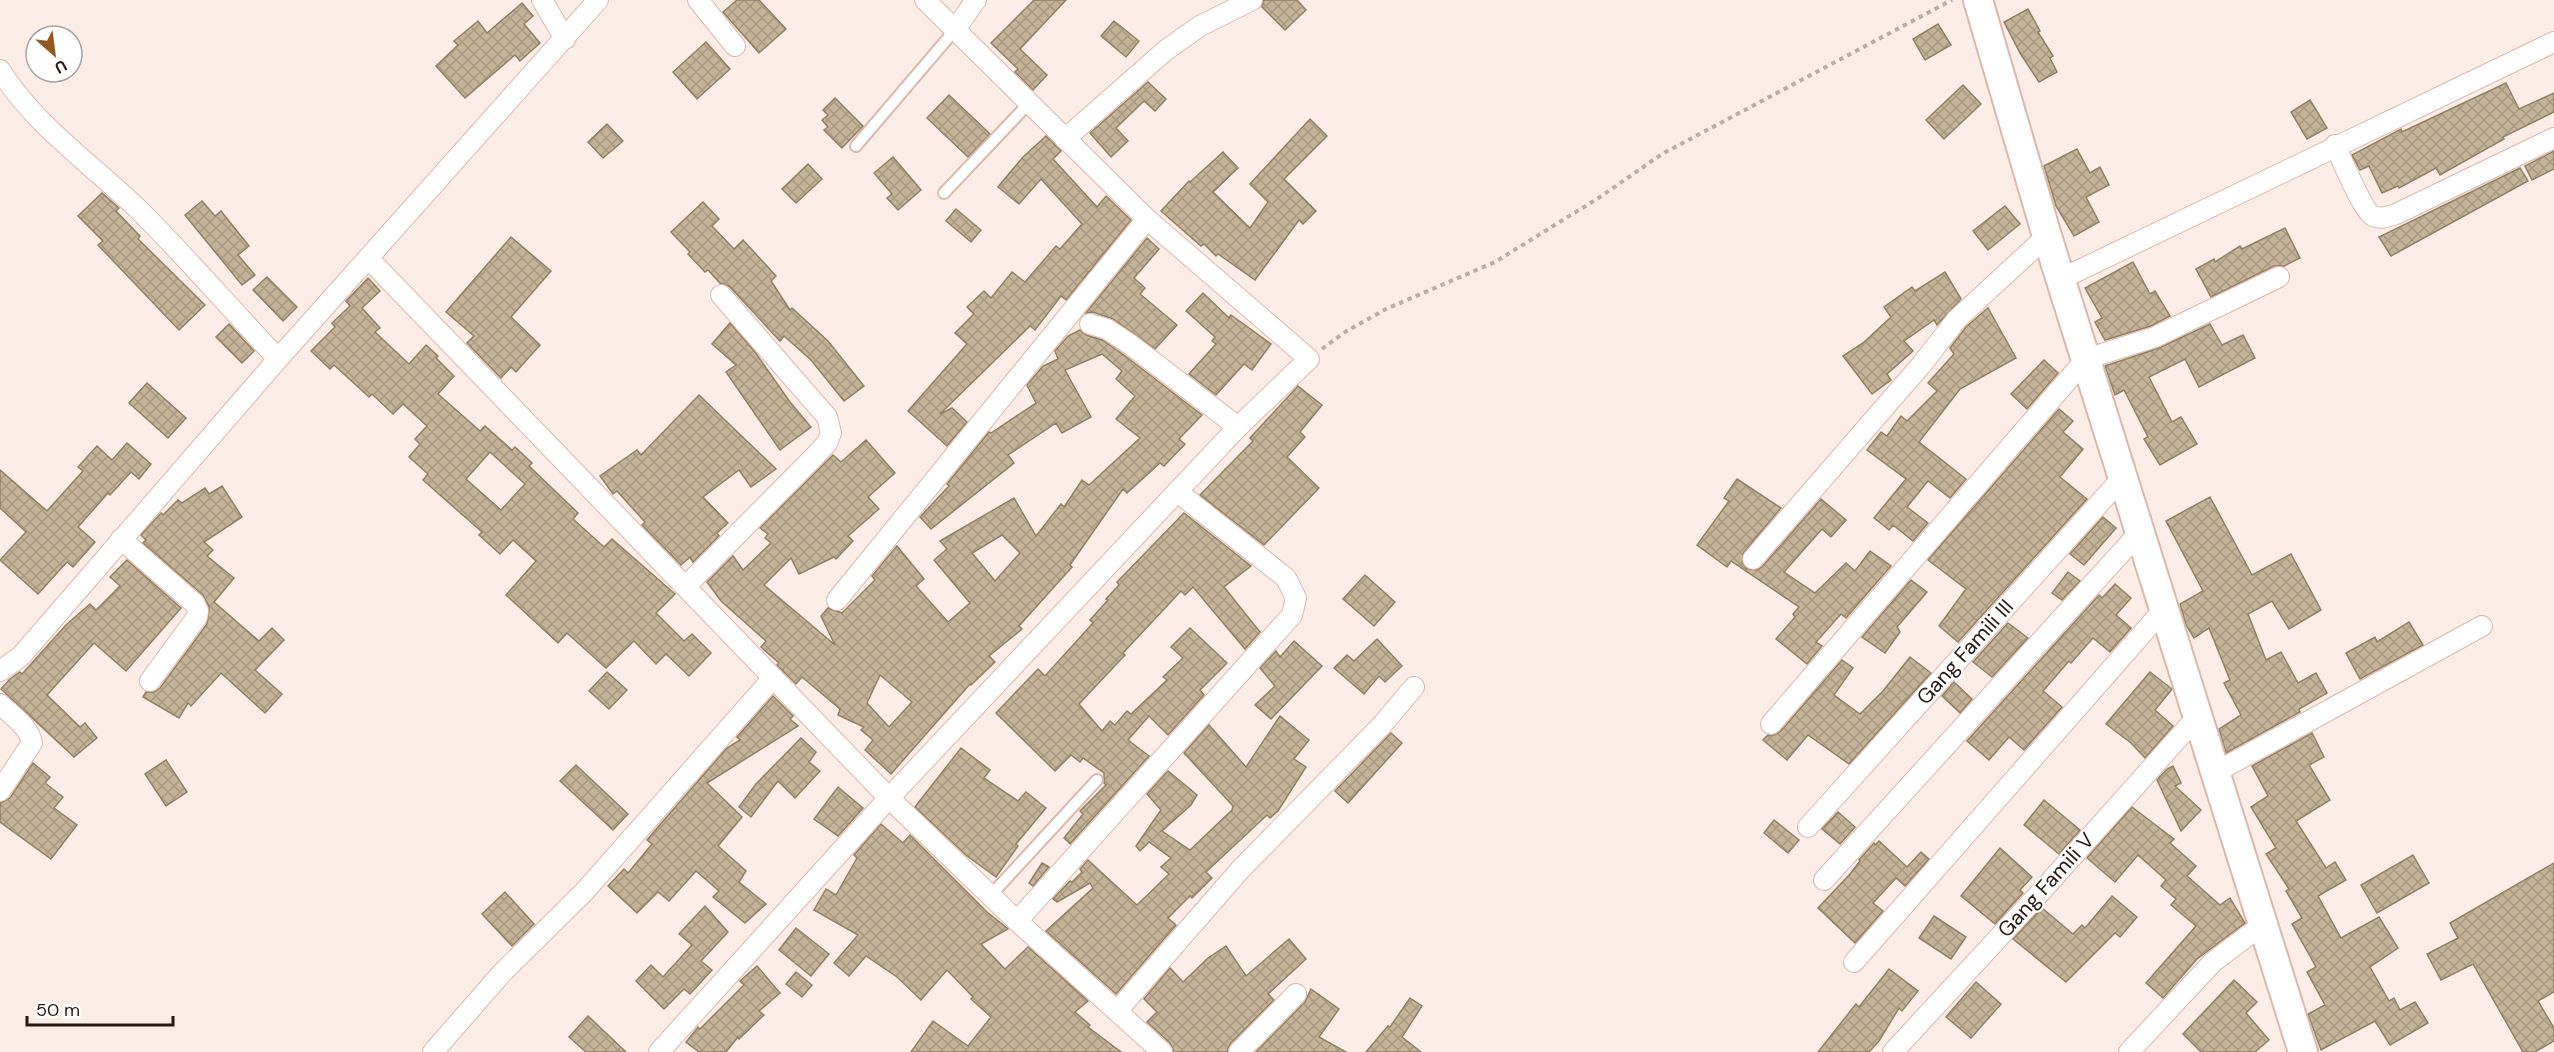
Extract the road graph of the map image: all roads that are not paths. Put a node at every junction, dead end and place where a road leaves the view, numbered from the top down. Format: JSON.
{"nodes":[{"id":1,"x":542,"y":0,"type":"edge"},
{"id":2,"x":598,"y":0,"type":"edge"},
{"id":3,"x":698,"y":0,"type":"edge"},
{"id":4,"x":925,"y":0,"type":"edge"},
{"id":5,"x":976,"y":0,"type":"edge"},
{"id":6,"x":1252,"y":0,"type":"edge"},
{"id":7,"x":1978,"y":0,"type":"edge"},
{"id":8,"x":954,"y":31,"type":"junction"},
{"id":9,"x":565,"y":39,"type":"junction"},
{"id":10,"x":2554,"y":42,"type":"edge"},
{"id":11,"x":735,"y":46,"type":"dead end"},
{"id":12,"x":0,"y":70,"type":"edge"},
{"id":13,"x":1030,"y":102,"type":"junction"},
{"id":14,"x":2554,"y":138,"type":"edge"},
{"id":15,"x":1065,"y":139,"type":"junction"},
{"id":16,"x":856,"y":146,"type":"dead end"},
{"id":17,"x":2335,"y":146,"type":"junction"},
{"id":18,"x":944,"y":193,"type":"dead end"},
{"id":19,"x":1147,"y":219,"type":"junction"},
{"id":20,"x":2047,"y":236,"type":"junction"},
{"id":21,"x":368,"y":258,"type":"junction"},
{"id":22,"x":2279,"y":277,"type":"dead end"},
{"id":23,"x":2061,"y":279,"type":"junction"},
{"id":24,"x":720,"y":295,"type":"dead end"},
{"id":25,"x":1090,"y":324,"type":"dead end"},
{"id":26,"x":278,"y":359,"type":"junction"},
{"id":27,"x":2086,"y":359,"type":"junction"},
{"id":28,"x":1238,"y":428,"type":"junction"},
{"id":29,"x":2122,"y":477,"type":"junction"},
{"id":30,"x":1179,"y":493,"type":"junction"},
{"id":31,"x":2140,"y":532,"type":"junction"},
{"id":32,"x":121,"y":539,"type":"junction"},
{"id":33,"x":1753,"y":559,"type":"dead end"},
{"id":34,"x":686,"y":586,"type":"junction"},
{"id":35,"x":837,"y":600,"type":"dead end"},
{"id":36,"x":2164,"y":609,"type":"junction"},
{"id":37,"x":2482,"y":626,"type":"dead end"},
{"id":38,"x":0,"y":670,"type":"edge"},
{"id":39,"x":773,"y":678,"type":"junction"},
{"id":40,"x":150,"y":681,"type":"dead end"},
{"id":41,"x":1414,"y":687,"type":"dead end"},
{"id":42,"x":0,"y":704,"type":"edge"},
{"id":43,"x":2198,"y":716,"type":"junction"},
{"id":44,"x":1770,"y":724,"type":"dead end"},
{"id":45,"x":2216,"y":772,"type":"junction"},
{"id":46,"x":1097,"y":780,"type":"dead end"},
{"id":47,"x":0,"y":792,"type":"edge"},
{"id":48,"x":889,"y":798,"type":"junction"},
{"id":49,"x":1808,"y":827,"type":"dead end"},
{"id":50,"x":1824,"y":880,"type":"dead end"},
{"id":51,"x":991,"y":895,"type":"junction"},
{"id":52,"x":1017,"y":921,"type":"junction"},
{"id":53,"x":2262,"y":925,"type":"junction"},
{"id":54,"x":1854,"y":962,"type":"dead end"},
{"id":55,"x":1296,"y":994,"type":"dead end"},
{"id":56,"x":1118,"y":1010,"type":"junction"},
{"id":57,"x":433,"y":1052,"type":"edge"},
{"id":58,"x":659,"y":1052,"type":"edge"},
{"id":59,"x":1162,"y":1052,"type":"edge"},
{"id":60,"x":1239,"y":1052,"type":"edge"},
{"id":61,"x":1893,"y":1052,"type":"edge"},
{"id":62,"x":2129,"y":1052,"type":"edge"},
{"id":63,"x":2303,"y":1052,"type":"edge"}],
"edges":[{"from":1,"to":9,"type":"street"},
{"from":2,"to":9,"type":"street"},
{"from":3,"to":11,"type":"street"},
{"from":4,"to":8,"type":"street"},
{"from":5,"to":8,"type":"street"},
{"from":6,"to":15,"type":"street"},
{"from":7,"to":20,"type":"main road"},
{"from":8,"to":13,"type":"street"},
{"from":8,"to":16,"type":"lane"},
{"from":9,"to":21,"type":"street"},
{"from":10,"to":17,"type":"street"},
{"from":12,"to":26,"type":"street"},
{"from":13,"to":15,"type":"street"},
{"from":13,"to":18,"type":"lane"},
{"from":14,"to":17,"type":"street"},
{"from":15,"to":19,"type":"street"},
{"from":17,"to":23,"type":"street"},
{"from":19,"to":28,"type":"street"},
{"from":19,"to":35,"type":"street"},
{"from":20,"to":23,"type":"main road"},
{"from":20,"to":33,"type":"street"},
{"from":21,"to":26,"type":"street"},
{"from":21,"to":34,"type":"street"},
{"from":22,"to":27,"type":"street"},
{"from":23,"to":27,"type":"main road"},
{"from":24,"to":34,"type":"street"},
{"from":25,"to":28,"type":"street"},
{"from":26,"to":32,"type":"street"},
{"from":27,"to":29,"type":"main road"},
{"from":27,"to":44,"type":"street"},
{"from":28,"to":30,"type":"street"},
{"from":29,"to":31,"type":"main road"},
{"from":29,"to":49,"type":"street","name":"Gang Famili III"},
{"from":30,"to":48,"type":"street"},
{"from":30,"to":52,"type":"street"},
{"from":31,"to":36,"type":"main road"},
{"from":31,"to":50,"type":"street"},
{"from":32,"to":38,"type":"street"},
{"from":32,"to":40,"type":"street"},
{"from":34,"to":39,"type":"street"},
{"from":36,"to":43,"type":"main road"},
{"from":36,"to":54,"type":"street"},
{"from":37,"to":45,"type":"street"},
{"from":39,"to":48,"type":"street"},
{"from":39,"to":57,"type":"street"},
{"from":41,"to":56,"type":"street"},
{"from":42,"to":47,"type":"street"},
{"from":43,"to":45,"type":"main road"},
{"from":43,"to":61,"type":"street","name":"Gang Famili V"},
{"from":45,"to":53,"type":"main road"},
{"from":46,"to":51,"type":"lane"},
{"from":48,"to":51,"type":"street"},
{"from":48,"to":58,"type":"street"},
{"from":51,"to":52,"type":"street"},
{"from":52,"to":56,"type":"street"},
{"from":53,"to":62,"type":"street"},
{"from":53,"to":63,"type":"main road"},
{"from":55,"to":60,"type":"street"},
{"from":56,"to":59,"type":"street"}]}
